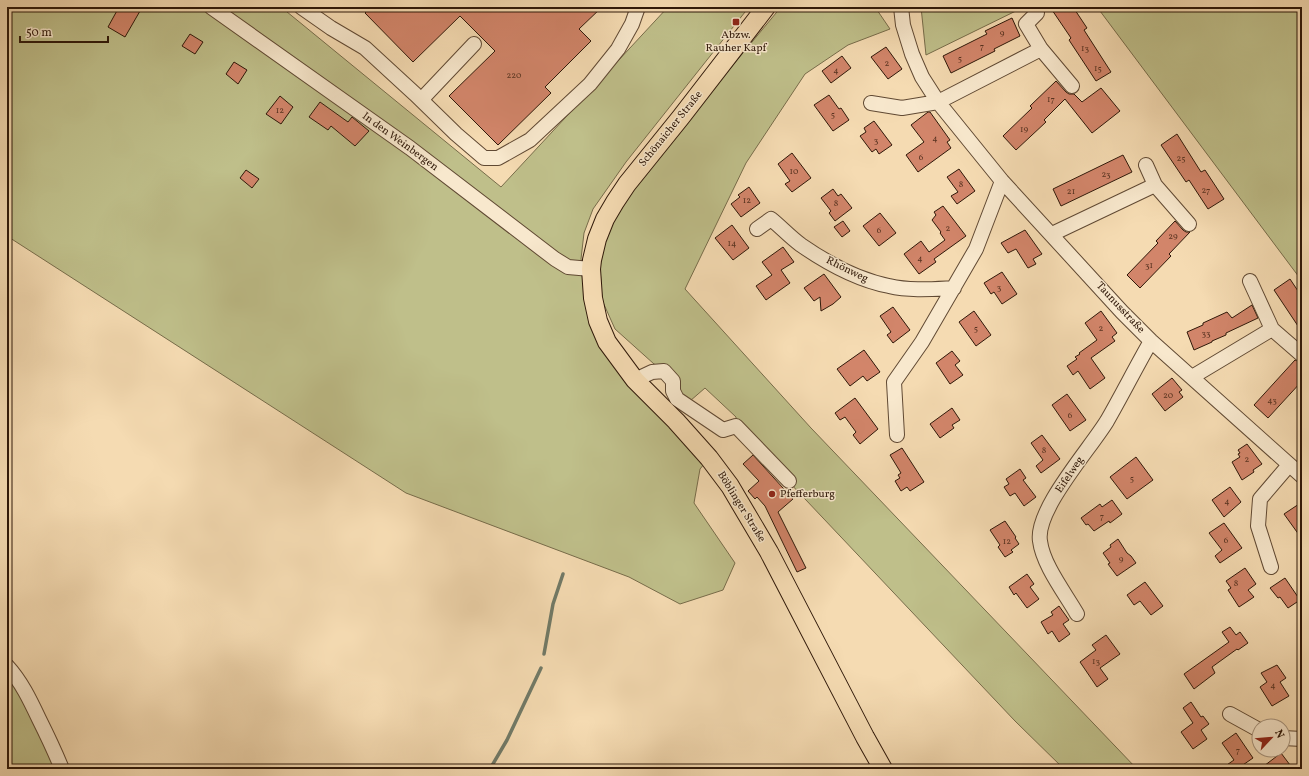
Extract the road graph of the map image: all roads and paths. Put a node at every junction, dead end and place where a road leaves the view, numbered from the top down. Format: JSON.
{"nodes":[{"id":1,"x":211,"y":7,"type":"edge"},
{"id":2,"x":301,"y":7,"type":"edge"},
{"id":3,"x":638,"y":7,"type":"edge"},
{"id":4,"x":766,"y":7,"type":"edge"},
{"id":5,"x":901,"y":7,"type":"edge"},
{"id":6,"x":1037,"y":13,"type":"dead end"},
{"id":7,"x":474,"y":44,"type":"dead end"},
{"id":8,"x":1041,"y":49,"type":"junction"},
{"id":9,"x":1072,"y":86,"type":"dead end"},
{"id":10,"x":421,"y":100,"type":"junction"},
{"id":11,"x":871,"y":102,"type":"dead end"},
{"id":12,"x":938,"y":102,"type":"junction"},
{"id":13,"x":1146,"y":166,"type":"dead end"},
{"id":14,"x":1002,"y":181,"type":"junction"},
{"id":15,"x":1155,"y":185,"type":"junction"},
{"id":16,"x":1189,"y":224,"type":"dead end"},
{"id":17,"x":757,"y":228,"type":"dead end"},
{"id":18,"x":1052,"y":234,"type":"junction"},
{"id":19,"x":588,"y":266,"type":"junction"},
{"id":20,"x":1250,"y":281,"type":"dead end"},
{"id":21,"x":954,"y":288,"type":"junction"},
{"id":22,"x":1272,"y":329,"type":"junction"},
{"id":23,"x":1151,"y":341,"type":"junction"},
{"id":24,"x":1302,"y":355,"type":"edge"},
{"id":25,"x":1192,"y":377,"type":"junction"},
{"id":26,"x":636,"y":380,"type":"junction"},
{"id":27,"x":897,"y":435,"type":"dead end"},
{"id":28,"x":1289,"y":465,"type":"junction"},
{"id":29,"x":1302,"y":476,"type":"edge"},
{"id":30,"x":789,"y":482,"type":"dead end"},
{"id":31,"x":1271,"y":567,"type":"dead end"},
{"id":32,"x":1077,"y":614,"type":"dead end"},
{"id":33,"x":7,"y":666,"type":"edge"},
{"id":34,"x":1230,"y":714,"type":"dead end"},
{"id":35,"x":1251,"y":726,"type":"edge"},
{"id":36,"x":1291,"y":738,"type":"edge"},
{"id":37,"x":1302,"y":739,"type":"edge"},
{"id":38,"x":62,"y":769,"type":"edge"},
{"id":39,"x":883,"y":769,"type":"edge"}],
"edges":[{"from":1,"to":19,"type":"street","name":"In den Weinbergen"},
{"from":2,"to":10,"type":"street"},
{"from":3,"to":10,"type":"street"},
{"from":4,"to":19,"type":"main road","name":"Schönaicher Straße"},
{"from":5,"to":12,"type":"street","name":"Taunusstraße"},
{"from":6,"to":8,"type":"street"},
{"from":7,"to":10,"type":"street"},
{"from":8,"to":9,"type":"street"},
{"from":8,"to":12,"type":"street"},
{"from":11,"to":12,"type":"street"},
{"from":12,"to":14,"type":"street","name":"Taunusstraße"},
{"from":13,"to":15,"type":"street"},
{"from":14,"to":18,"type":"street","name":"Taunusstraße"},
{"from":14,"to":21,"type":"street"},
{"from":15,"to":16,"type":"street"},
{"from":15,"to":18,"type":"street"},
{"from":17,"to":21,"type":"street","name":"Rhönweg"},
{"from":18,"to":23,"type":"street","name":"Taunusstraße"},
{"from":19,"to":26,"type":"main road","name":"Böblinger Straße"},
{"from":20,"to":22,"type":"street"},
{"from":21,"to":27,"type":"street"},
{"from":22,"to":24,"type":"street"},
{"from":22,"to":25,"type":"street"},
{"from":23,"to":25,"type":"street","name":"Taunusstraße"},
{"from":23,"to":32,"type":"street","name":"Eifelweg"},
{"from":25,"to":28,"type":"street","name":"Taunusstraße"},
{"from":26,"to":30,"type":"street"},
{"from":26,"to":39,"type":"main road","name":"Böblinger Straße"},
{"from":28,"to":29,"type":"street","name":"Taunusstraße"},
{"from":28,"to":31,"type":"street"},
{"from":33,"to":38,"type":"street"},
{"from":34,"to":35,"type":"street"},
{"from":36,"to":37,"type":"street"}]}
